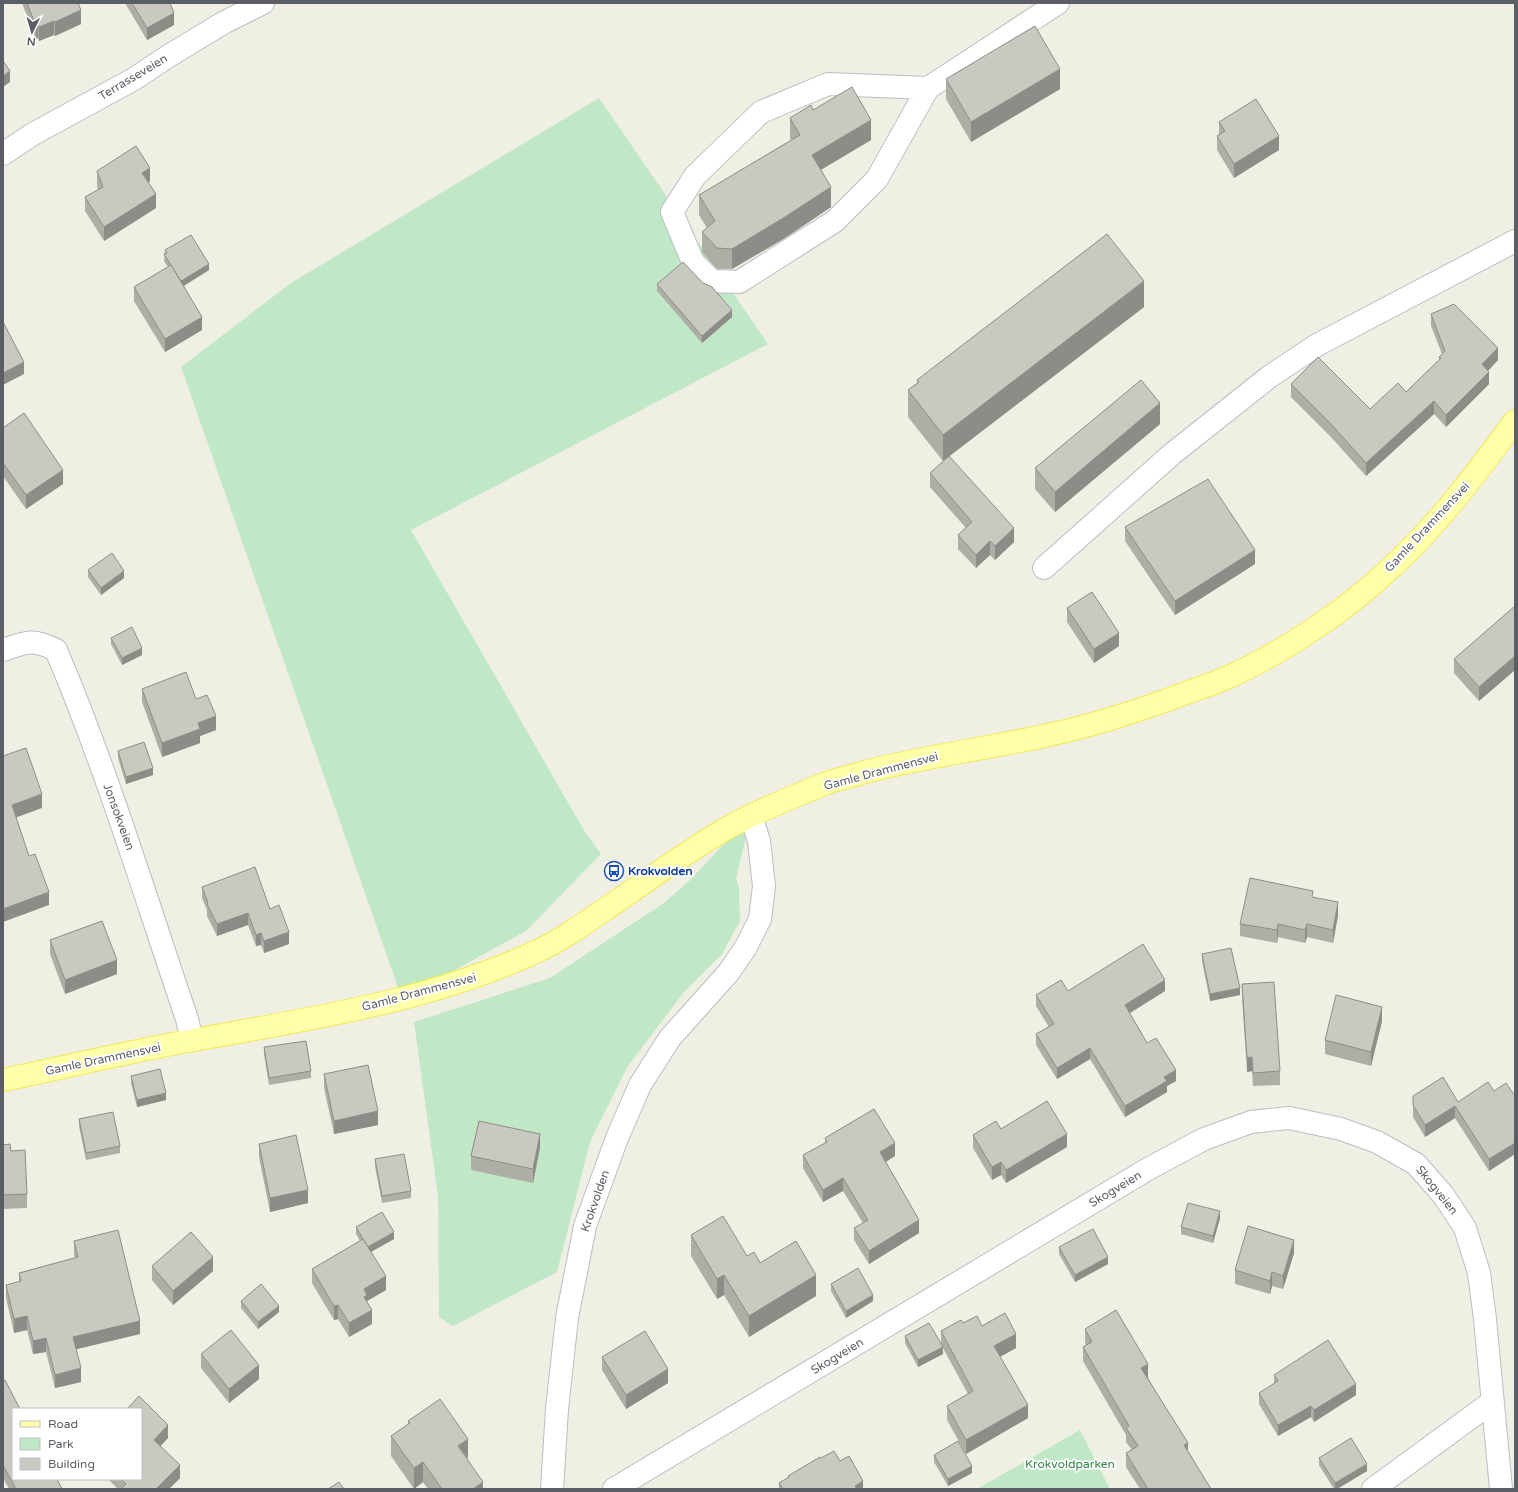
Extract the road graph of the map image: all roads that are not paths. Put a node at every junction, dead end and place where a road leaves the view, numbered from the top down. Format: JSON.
{"nodes":[{"id":1,"x":263,"y":3,"type":"edge"},
{"id":2,"x":1058,"y":3,"type":"edge"},
{"id":3,"x":928,"y":88,"type":"junction"},
{"id":4,"x":3,"y":154,"type":"edge"},
{"id":5,"x":1515,"y":241,"type":"edge"},
{"id":6,"x":1515,"y":422,"type":"edge"},
{"id":7,"x":1044,"y":568,"type":"dead end"},
{"id":8,"x":3,"y":650,"type":"edge"},
{"id":9,"x":751,"y":816,"type":"junction"},
{"id":10,"x":192,"y":1040,"type":"junction"},
{"id":11,"x":3,"y":1080,"type":"edge"},
{"id":12,"x":1492,"y":1402,"type":"junction"},
{"id":13,"x":552,"y":1489,"type":"edge"},
{"id":14,"x":614,"y":1489,"type":"edge"},
{"id":15,"x":1372,"y":1489,"type":"edge"},
{"id":16,"x":1501,"y":1489,"type":"edge"}],
"edges":[{"from":1,"to":4,"type":"street","name":"Terrasseveien"},
{"from":2,"to":3,"type":"street"},
{"from":3,"to":3,"type":"street"},
{"from":5,"to":7,"type":"street"},
{"from":6,"to":9,"type":"main road","name":"Gamle Drammensvei"},
{"from":8,"to":10,"type":"street","name":"Jonsokveien"},
{"from":9,"to":10,"type":"main road","name":"Gamle Drammensvei"},
{"from":9,"to":13,"type":"street","name":"Krokvolden"},
{"from":10,"to":11,"type":"main road","name":"Gamle Drammensvei"},
{"from":12,"to":14,"type":"street","name":"Skogveien"},
{"from":12,"to":15,"type":"street"},
{"from":12,"to":16,"type":"street","name":"Skogveien"}]}
